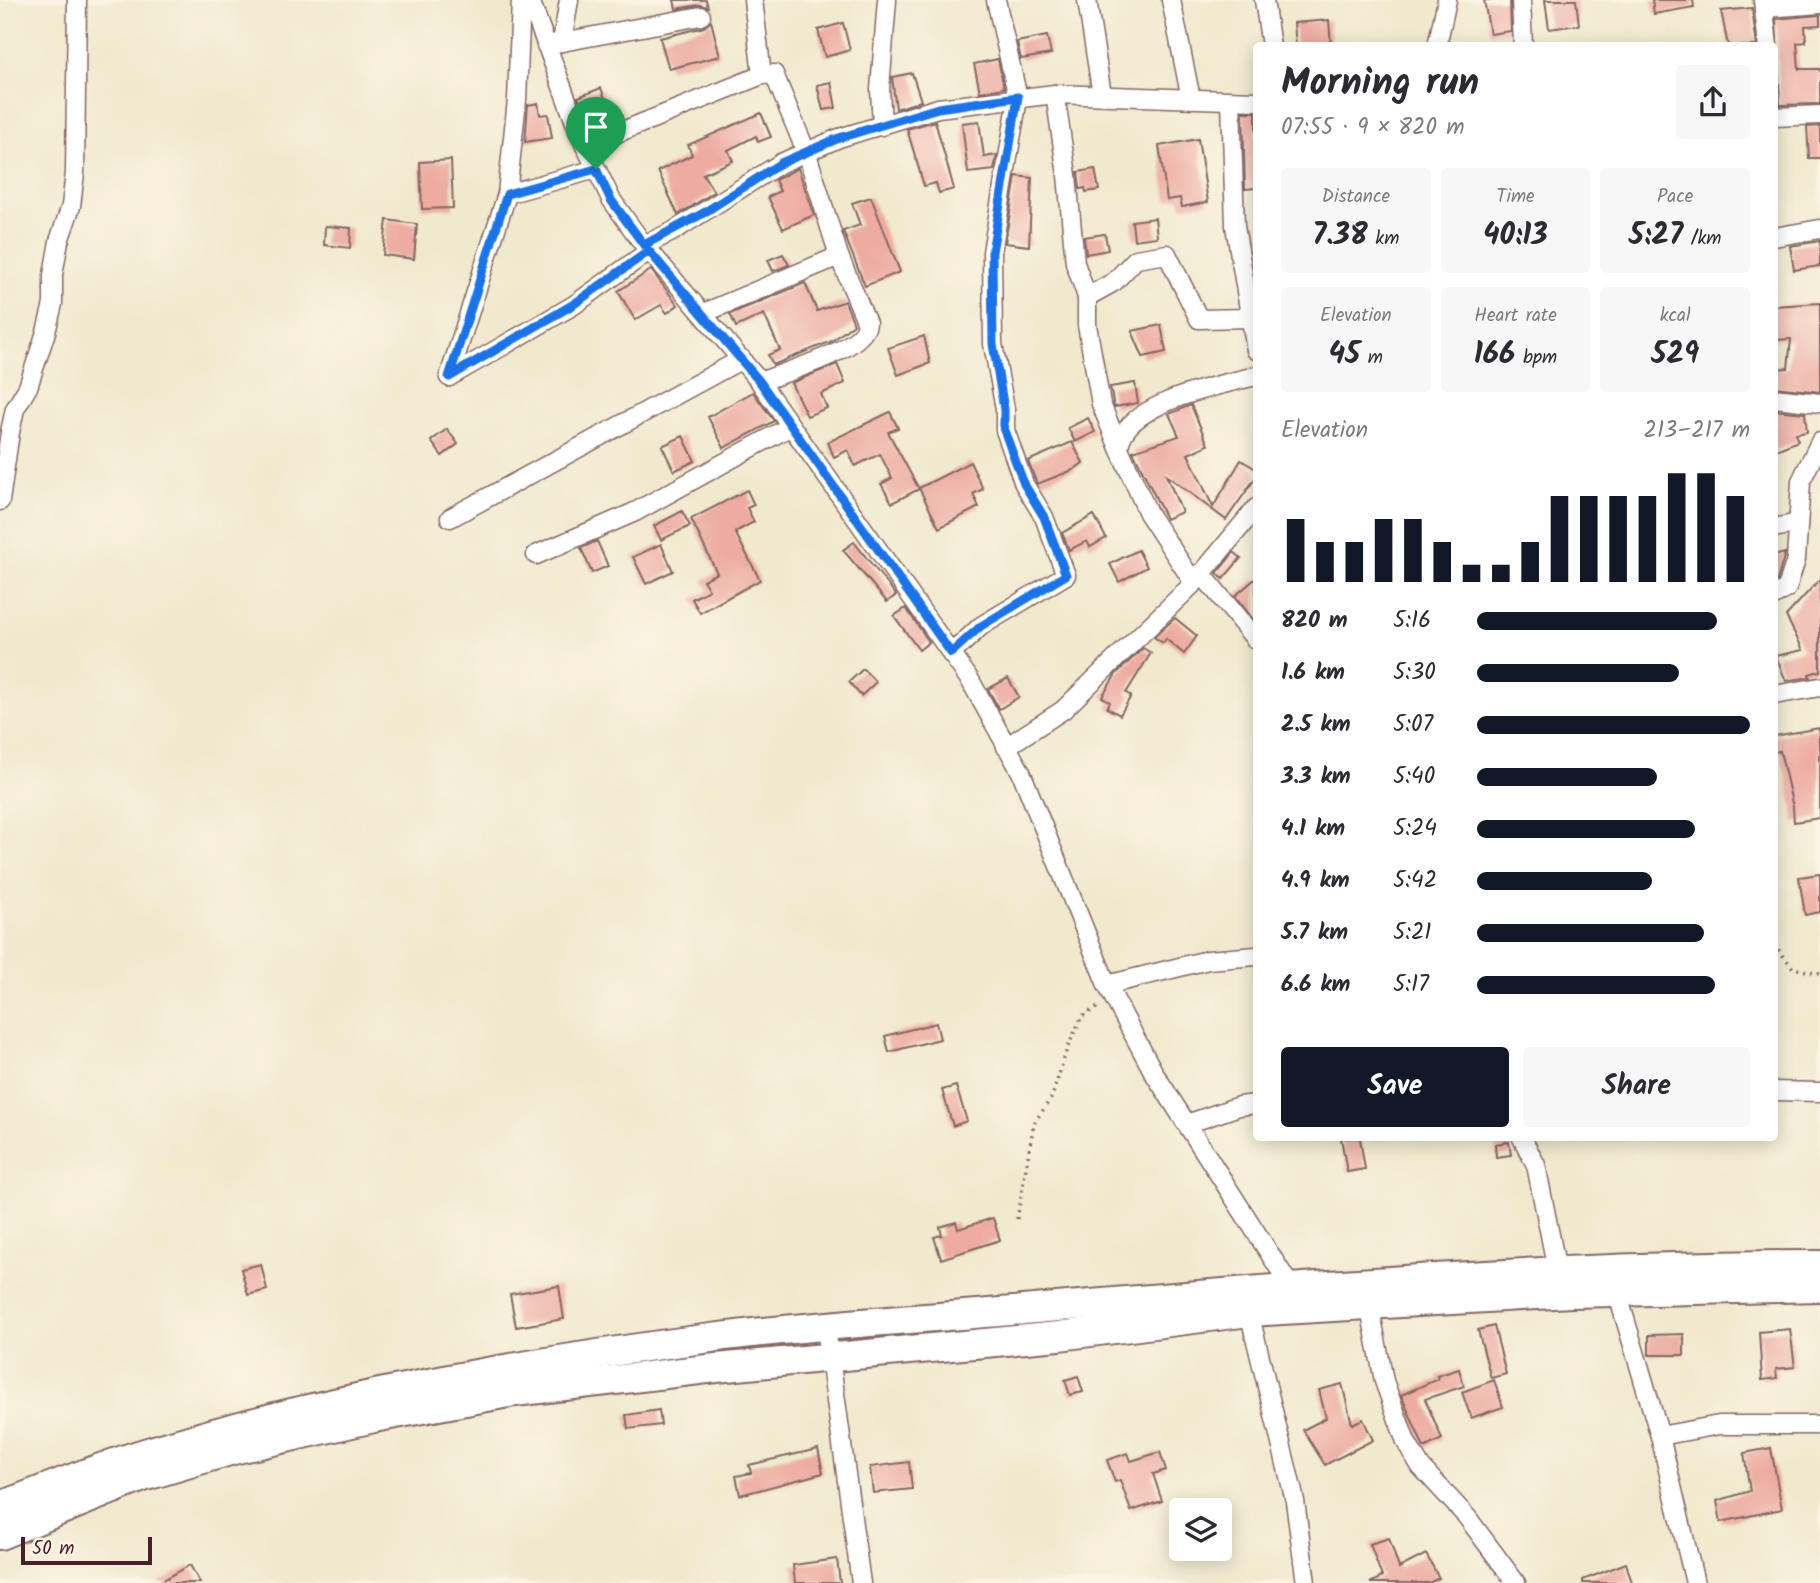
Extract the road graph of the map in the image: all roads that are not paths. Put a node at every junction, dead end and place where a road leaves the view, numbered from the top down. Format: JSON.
{"nodes":[{"id":1,"x":77,"y":0,"type":"edge"},
{"id":2,"x":522,"y":0,"type":"edge"},
{"id":3,"x":530,"y":0,"type":"edge"},
{"id":4,"x":569,"y":0,"type":"edge"},
{"id":5,"x":753,"y":0,"type":"edge"},
{"id":6,"x":887,"y":0,"type":"edge"},
{"id":7,"x":996,"y":0,"type":"edge"},
{"id":8,"x":1087,"y":0,"type":"edge"},
{"id":9,"x":1171,"y":0,"type":"edge"},
{"id":10,"x":1264,"y":0,"type":"edge"},
{"id":11,"x":1447,"y":0,"type":"edge"},
{"id":12,"x":1521,"y":0,"type":"edge"},
{"id":13,"x":1764,"y":4,"type":"edge"},
{"id":14,"x":1820,"y":4,"type":"edge"},
{"id":15,"x":701,"y":16,"type":"dead end"},
{"id":16,"x":1270,"y":42,"type":"edge"},
{"id":17,"x":1438,"y":42,"type":"edge"},
{"id":18,"x":1524,"y":42,"type":"edge"},
{"id":19,"x":1768,"y":42,"type":"edge"},
{"id":20,"x":554,"y":43,"type":"junction"},
{"id":21,"x":762,"y":75,"type":"junction"},
{"id":22,"x":1055,"y":94,"type":"junction"},
{"id":23,"x":1102,"y":95,"type":"junction"},
{"id":24,"x":1018,"y":97,"type":"junction"},
{"id":25,"x":1191,"y":99,"type":"junction"},
{"id":26,"x":1231,"y":101,"type":"junction"},
{"id":27,"x":1253,"y":101,"type":"edge"},
{"id":28,"x":1820,"y":115,"type":"edge"},
{"id":29,"x":1778,"y":117,"type":"edge"},
{"id":30,"x":882,"y":126,"type":"junction"},
{"id":31,"x":585,"y":146,"type":"junction"},
{"id":32,"x":807,"y":154,"type":"junction"},
{"id":33,"x":596,"y":169,"type":"junction"},
{"id":34,"x":507,"y":194,"type":"junction"},
{"id":35,"x":1820,"y":229,"type":"edge"},
{"id":36,"x":1778,"y":236,"type":"edge"},
{"id":37,"x":646,"y":248,"type":"junction"},
{"id":38,"x":839,"y":256,"type":"junction"},
{"id":39,"x":1087,"y":297,"type":"junction"},
{"id":40,"x":704,"y":313,"type":"junction"},
{"id":41,"x":1251,"y":318,"type":"junction"},
{"id":42,"x":1253,"y":331,"type":"edge"},
{"id":43,"x":742,"y":359,"type":"junction"},
{"id":44,"x":1253,"y":377,"type":"edge"},
{"id":45,"x":760,"y":382,"type":"junction"},
{"id":46,"x":1778,"y":398,"type":"edge"},
{"id":47,"x":1820,"y":403,"type":"edge"},
{"id":48,"x":791,"y":426,"type":"junction"},
{"id":49,"x":1820,"y":442,"type":"edge"},
{"id":50,"x":1119,"y":448,"type":"junction"},
{"id":51,"x":0,"y":502,"type":"edge"},
{"id":52,"x":1253,"y":513,"type":"edge"},
{"id":53,"x":450,"y":518,"type":"dead end"},
{"id":54,"x":1798,"y":523,"type":"junction"},
{"id":55,"x":1778,"y":527,"type":"edge"},
{"id":56,"x":536,"y":555,"type":"dead end"},
{"id":57,"x":1197,"y":578,"type":"junction"},
{"id":58,"x":1778,"y":594,"type":"edge"},
{"id":59,"x":1253,"y":637,"type":"edge"},
{"id":60,"x":951,"y":653,"type":"junction"},
{"id":61,"x":1820,"y":690,"type":"edge"},
{"id":62,"x":1778,"y":695,"type":"edge"},
{"id":63,"x":1006,"y":747,"type":"junction"},
{"id":64,"x":1253,"y":956,"type":"edge"},
{"id":65,"x":1107,"y":985,"type":"junction"},
{"id":66,"x":1778,"y":1091,"type":"edge"},
{"id":67,"x":1820,"y":1092,"type":"edge"},
{"id":68,"x":1253,"y":1105,"type":"edge"},
{"id":69,"x":1187,"y":1124,"type":"junction"},
{"id":70,"x":1524,"y":1141,"type":"edge"},
{"id":71,"x":1820,"y":1265,"type":"edge"},
{"id":72,"x":1556,"y":1270,"type":"junction"},
{"id":73,"x":1292,"y":1287,"type":"junction"},
{"id":74,"x":1820,"y":1287,"type":"edge"},
{"id":75,"x":1617,"y":1292,"type":"junction"},
{"id":76,"x":1369,"y":1303,"type":"junction"},
{"id":77,"x":1249,"y":1312,"type":"junction"},
{"id":78,"x":825,"y":1328,"type":"junction"},
{"id":79,"x":830,"y":1359,"type":"junction"},
{"id":80,"x":1820,"y":1425,"type":"edge"},
{"id":81,"x":1660,"y":1436,"type":"junction"},
{"id":82,"x":0,"y":1506,"type":"edge"},
{"id":83,"x":0,"y":1535,"type":"edge"},
{"id":84,"x":861,"y":1583,"type":"edge"},
{"id":85,"x":1306,"y":1583,"type":"edge"},
{"id":86,"x":1516,"y":1583,"type":"edge"},
{"id":87,"x":1695,"y":1583,"type":"edge"}],
"edges":[{"from":1,"to":51,"type":"street"},
{"from":2,"to":34,"type":"street"},
{"from":3,"to":20,"type":"street"},
{"from":4,"to":20,"type":"street"},
{"from":5,"to":21,"type":"street"},
{"from":6,"to":30,"type":"street"},
{"from":7,"to":24,"type":"street"},
{"from":8,"to":23,"type":"street"},
{"from":9,"to":25,"type":"street"},
{"from":10,"to":16,"type":"street"},
{"from":11,"to":17,"type":"street"},
{"from":12,"to":18,"type":"street"},
{"from":13,"to":14,"type":"street"},
{"from":13,"to":19,"type":"street"},
{"from":15,"to":20,"type":"street"},
{"from":20,"to":31,"type":"street"},
{"from":21,"to":31,"type":"street"},
{"from":21,"to":32,"type":"street"},
{"from":22,"to":23,"type":"street"},
{"from":22,"to":24,"type":"street"},
{"from":22,"to":39,"type":"street"},
{"from":23,"to":25,"type":"street"},
{"from":24,"to":30,"type":"street"},
{"from":24,"to":60,"type":"street"},
{"from":25,"to":26,"type":"street"},
{"from":26,"to":27,"type":"street"},
{"from":26,"to":41,"type":"street"},
{"from":28,"to":29,"type":"street"},
{"from":30,"to":32,"type":"street"},
{"from":31,"to":33,"type":"street"},
{"from":32,"to":37,"type":"street"},
{"from":32,"to":38,"type":"street"},
{"from":33,"to":34,"type":"street"},
{"from":33,"to":37,"type":"street"},
{"from":34,"to":37,"type":"street"},
{"from":35,"to":36,"type":"street"},
{"from":37,"to":40,"type":"street"},
{"from":38,"to":40,"type":"street"},
{"from":38,"to":45,"type":"street"},
{"from":39,"to":41,"type":"street"},
{"from":39,"to":50,"type":"street"},
{"from":40,"to":43,"type":"street"},
{"from":41,"to":42,"type":"street"},
{"from":43,"to":45,"type":"street"},
{"from":43,"to":53,"type":"street"},
{"from":44,"to":50,"type":"street"},
{"from":45,"to":48,"type":"street"},
{"from":46,"to":47,"type":"street"},
{"from":48,"to":56,"type":"street"},
{"from":48,"to":60,"type":"street"},
{"from":49,"to":54,"type":"street"},
{"from":50,"to":57,"type":"street"},
{"from":52,"to":57,"type":"street"},
{"from":54,"to":55,"type":"street"},
{"from":54,"to":58,"type":"street"},
{"from":57,"to":59,"type":"street"},
{"from":57,"to":63,"type":"street"},
{"from":60,"to":63,"type":"street"},
{"from":61,"to":62,"type":"street"},
{"from":63,"to":65,"type":"street"},
{"from":64,"to":65,"type":"street"},
{"from":65,"to":69,"type":"street"},
{"from":66,"to":67,"type":"street"},
{"from":68,"to":69,"type":"street"},
{"from":69,"to":73,"type":"street"},
{"from":70,"to":72,"type":"street"},
{"from":71,"to":72,"type":"main road"},
{"from":72,"to":73,"type":"main road"},
{"from":73,"to":78,"type":"main road"},
{"from":74,"to":75,"type":"main road"},
{"from":75,"to":76,"type":"main road"},
{"from":75,"to":81,"type":"street"},
{"from":76,"to":77,"type":"main road"},
{"from":76,"to":86,"type":"street"},
{"from":77,"to":79,"type":"main road"},
{"from":77,"to":85,"type":"street"},
{"from":78,"to":79,"type":"street"},
{"from":78,"to":82,"type":"main road"},
{"from":79,"to":83,"type":"main road"},
{"from":79,"to":84,"type":"street"},
{"from":80,"to":81,"type":"street"},
{"from":81,"to":87,"type":"street"}]}
